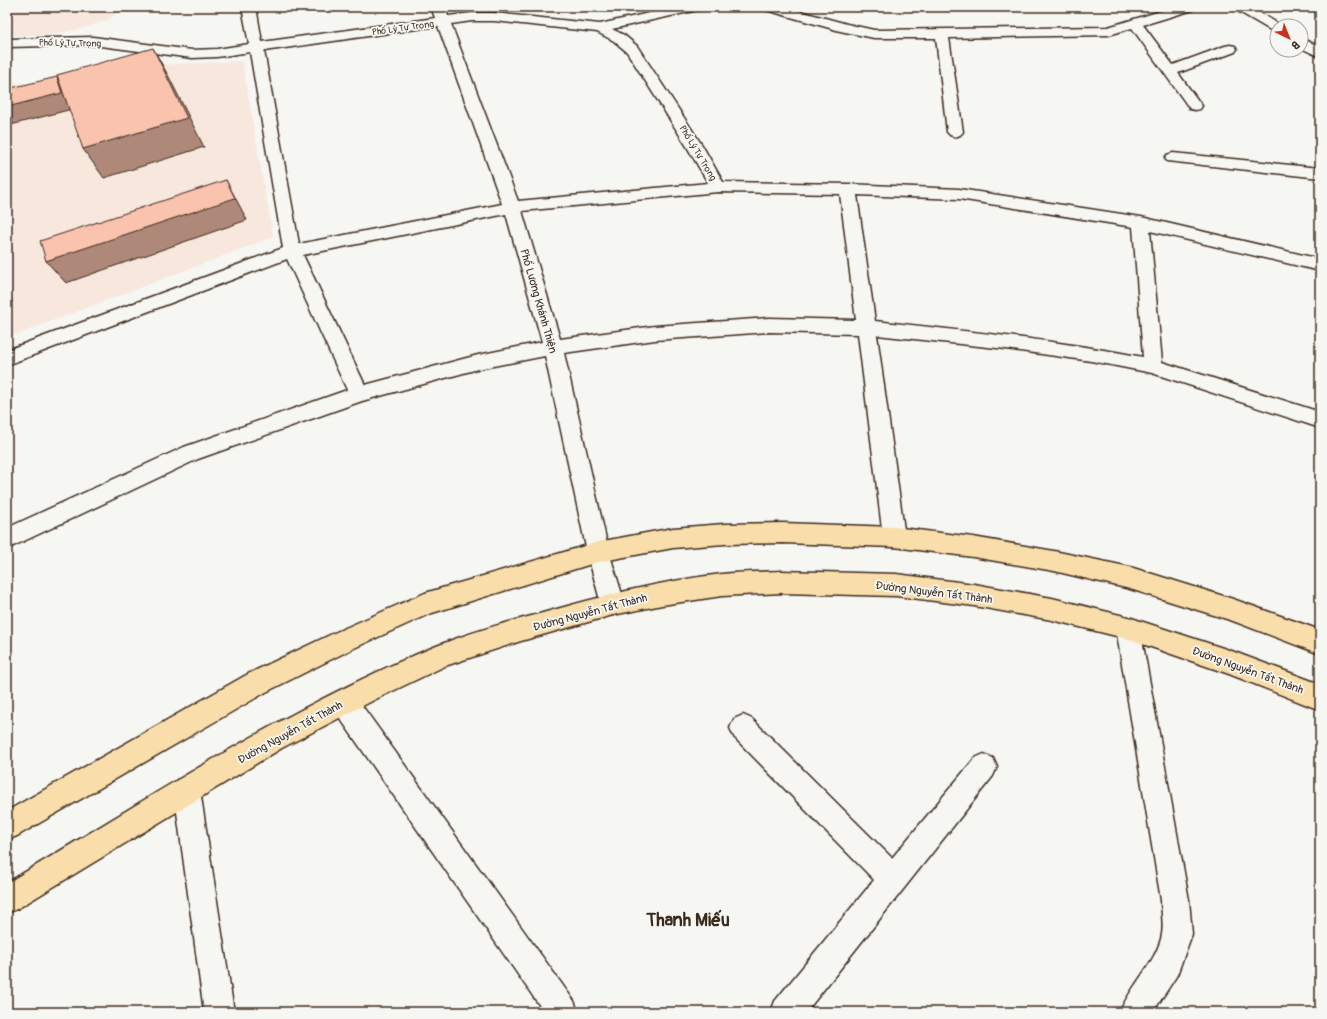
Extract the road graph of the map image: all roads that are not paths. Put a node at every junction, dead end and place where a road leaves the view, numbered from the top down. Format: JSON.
{"nodes":[{"id":1,"x":249,"y":7,"type":"edge"},
{"id":2,"x":693,"y":7,"type":"edge"},
{"id":3,"x":771,"y":7,"type":"edge"},
{"id":4,"x":1188,"y":7,"type":"edge"},
{"id":5,"x":1241,"y":7,"type":"edge"},
{"id":6,"x":441,"y":14,"type":"edge"},
{"id":7,"x":1135,"y":23,"type":"junction"},
{"id":8,"x":1269,"y":23,"type":"edge"},
{"id":9,"x":600,"y":28,"type":"junction"},
{"id":10,"x":942,"y":34,"type":"junction"},
{"id":11,"x":7,"y":43,"type":"edge"},
{"id":12,"x":1309,"y":47,"type":"edge"},
{"id":13,"x":256,"y":48,"type":"junction"},
{"id":14,"x":1230,"y":50,"type":"dead end"},
{"id":15,"x":1320,"y":53,"type":"edge"},
{"id":16,"x":1170,"y":72,"type":"junction"},
{"id":17,"x":1196,"y":106,"type":"dead end"},
{"id":18,"x":955,"y":132,"type":"dead end"},
{"id":19,"x":1173,"y":158,"type":"dead end"},
{"id":20,"x":1320,"y":173,"type":"edge"},
{"id":21,"x":718,"y":187,"type":"junction"},
{"id":22,"x":848,"y":188,"type":"junction"},
{"id":23,"x":512,"y":207,"type":"junction"},
{"id":24,"x":1141,"y":223,"type":"junction"},
{"id":25,"x":292,"y":251,"type":"junction"},
{"id":26,"x":1320,"y":265,"type":"edge"},
{"id":27,"x":866,"y":327,"type":"junction"},
{"id":28,"x":553,"y":347,"type":"junction"},
{"id":29,"x":7,"y":358,"type":"edge"},
{"id":30,"x":1153,"y":366,"type":"junction"},
{"id":31,"x":359,"y":394,"type":"junction"},
{"id":32,"x":1320,"y":420,"type":"edge"},
{"id":33,"x":894,"y":537,"type":"junction"},
{"id":34,"x":7,"y":539,"type":"edge"},
{"id":35,"x":598,"y":552,"type":"junction"},
{"id":36,"x":613,"y":604,"type":"junction"},
{"id":37,"x":1128,"y":628,"type":"junction"},
{"id":38,"x":1320,"y":642,"type":"edge"},
{"id":39,"x":1320,"y":697,"type":"edge"},
{"id":40,"x":344,"y":702,"type":"junction"},
{"id":41,"x":743,"y":728,"type":"dead end"},
{"id":42,"x":984,"y":768,"type":"dead end"},
{"id":43,"x":187,"y":790,"type":"junction"},
{"id":44,"x":7,"y":826,"type":"edge"},
{"id":45,"x":893,"y":879,"type":"junction"},
{"id":46,"x":7,"y":899,"type":"edge"},
{"id":47,"x":218,"y":1012,"type":"edge"},
{"id":48,"x":563,"y":1012,"type":"edge"},
{"id":49,"x":786,"y":1012,"type":"edge"},
{"id":50,"x":1135,"y":1012,"type":"edge"}],
"edges":[{"from":1,"to":13,"type":"street"},
{"from":2,"to":9,"type":"street"},
{"from":3,"to":10,"type":"street"},
{"from":4,"to":7,"type":"street"},
{"from":5,"to":8,"type":"street"},
{"from":6,"to":9,"type":"street","name":"Phố Lý Tự Trọng"},
{"from":6,"to":13,"type":"street","name":"Phố Lý Tự Trọng"},
{"from":6,"to":23,"type":"street","name":"Phố Lương Khánh Thiện"},
{"from":7,"to":10,"type":"street"},
{"from":7,"to":16,"type":"street"},
{"from":9,"to":21,"type":"street","name":"Phố Lý Tự Trọng"},
{"from":10,"to":18,"type":"street"},
{"from":11,"to":13,"type":"street","name":"Phố Lý Tự Trọng"},
{"from":12,"to":15,"type":"street"},
{"from":13,"to":25,"type":"street"},
{"from":14,"to":16,"type":"street"},
{"from":16,"to":17,"type":"street"},
{"from":19,"to":20,"type":"street"},
{"from":21,"to":22,"type":"street"},
{"from":21,"to":23,"type":"street"},
{"from":22,"to":24,"type":"street"},
{"from":22,"to":27,"type":"street"},
{"from":23,"to":25,"type":"street"},
{"from":23,"to":28,"type":"street","name":"Phố Lương Khánh Thiện"},
{"from":24,"to":26,"type":"street"},
{"from":24,"to":30,"type":"street"},
{"from":25,"to":29,"type":"street"},
{"from":25,"to":31,"type":"street"},
{"from":27,"to":28,"type":"street"},
{"from":27,"to":30,"type":"street"},
{"from":27,"to":33,"type":"street"},
{"from":28,"to":31,"type":"street"},
{"from":28,"to":35,"type":"street","name":"Phố Lương Khánh Thiện"},
{"from":30,"to":32,"type":"street"},
{"from":31,"to":34,"type":"street"},
{"from":33,"to":35,"type":"main road"},
{"from":33,"to":38,"type":"main road"},
{"from":35,"to":36,"type":"street","name":"Phố Lương Khánh Thiện"},
{"from":35,"to":44,"type":"main road"},
{"from":36,"to":37,"type":"main road","name":"Đường Nguyễn Tất Thành"},
{"from":36,"to":40,"type":"main road","name":"Đường Nguyễn Tất Thành"},
{"from":37,"to":39,"type":"main road","name":"Đường Nguyễn Tất Thành"},
{"from":37,"to":50,"type":"street"},
{"from":40,"to":43,"type":"main road","name":"Đường Nguyễn Tất Thành"},
{"from":40,"to":48,"type":"street"},
{"from":41,"to":45,"type":"street"},
{"from":42,"to":45,"type":"street"},
{"from":43,"to":46,"type":"main road","name":"Đường Nguyễn Tất Thành"},
{"from":43,"to":47,"type":"street"},
{"from":45,"to":49,"type":"street"}]}
